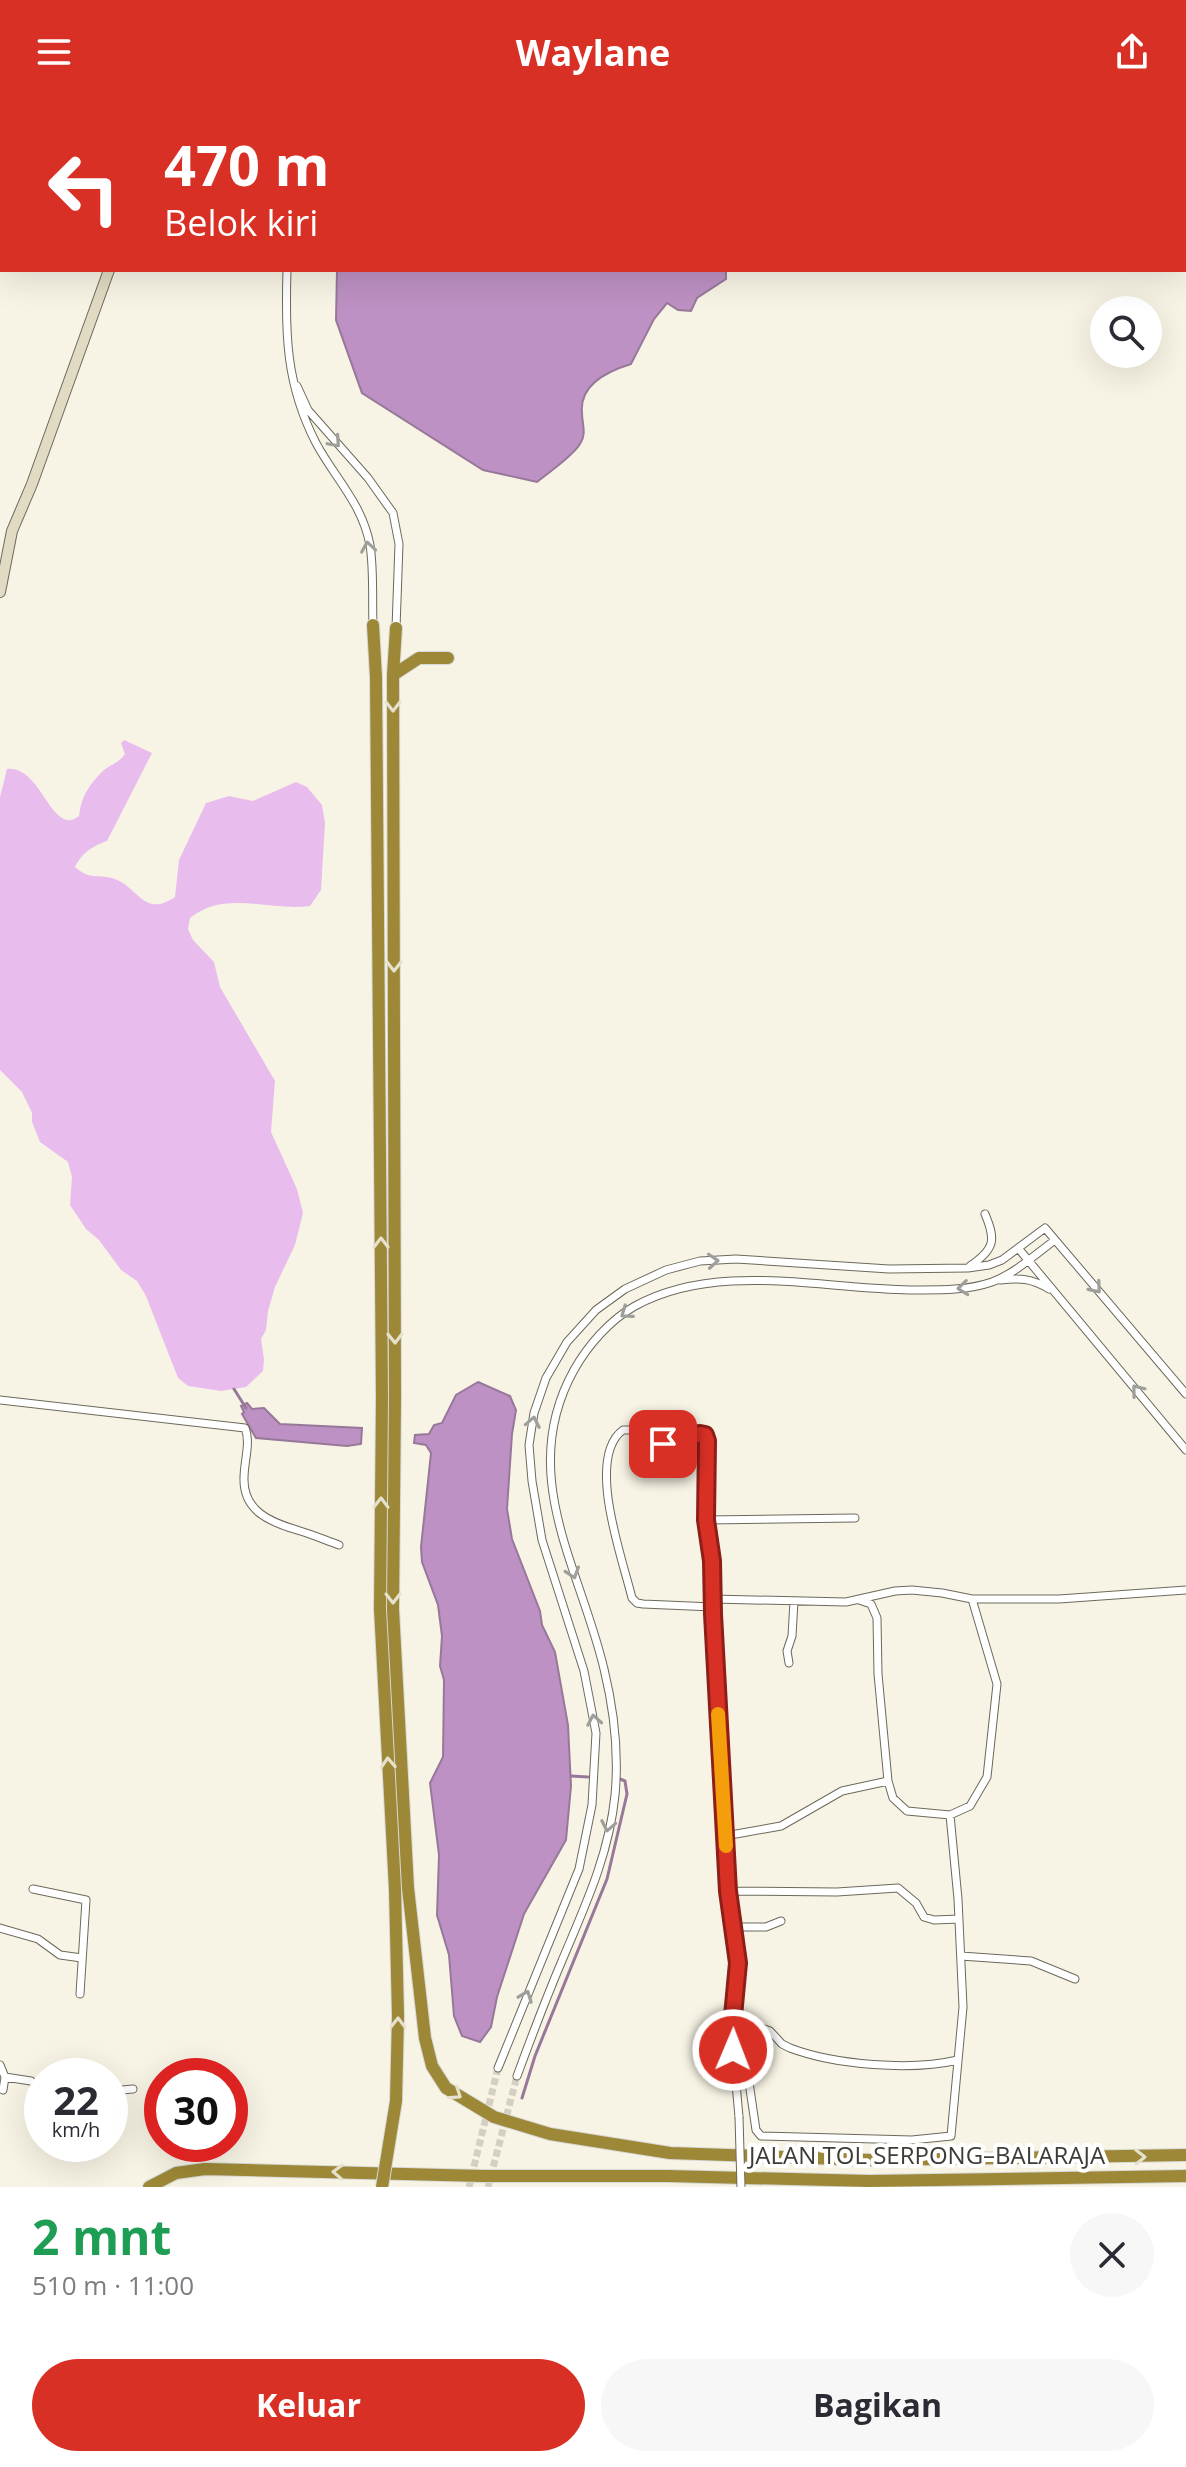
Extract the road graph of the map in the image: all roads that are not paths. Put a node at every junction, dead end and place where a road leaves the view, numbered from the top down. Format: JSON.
{"nodes":[{"id":1,"x":108,"y":272,"type":"edge"},
{"id":2,"x":287,"y":272,"type":"edge"},
{"id":3,"x":287,"y":349,"type":"junction"},
{"id":4,"x":0,"y":592,"type":"edge"},
{"id":5,"x":373,"y":625,"type":"joint"},
{"id":6,"x":396,"y":628,"type":"joint"},
{"id":7,"x":448,"y":658,"type":"dead end"},
{"id":8,"x":393,"y":675,"type":"junction"},
{"id":9,"x":985,"y":1214,"type":"dead end"},
{"id":10,"x":1055,"y":1240,"type":"junction"},
{"id":11,"x":1018,"y":1248,"type":"junction"},
{"id":12,"x":1027,"y":1259,"type":"junction"},
{"id":13,"x":968,"y":1268,"type":"junction"},
{"id":14,"x":995,"y":1281,"type":"junction"},
{"id":15,"x":1057,"y":1295,"type":"junction"},
{"id":16,"x":1186,"y":1394,"type":"edge"},
{"id":17,"x":0,"y":1400,"type":"edge"},
{"id":18,"x":1186,"y":1450,"type":"edge"},
{"id":19,"x":555,"y":1497,"type":"junction"},
{"id":20,"x":535,"y":1500,"type":"junction"},
{"id":21,"x":855,"y":1518,"type":"dead end"},
{"id":22,"x":706,"y":1520,"type":"junction"},
{"id":23,"x":339,"y":1545,"type":"dead end"},
{"id":24,"x":1186,"y":1583,"type":"edge"},
{"id":25,"x":1186,"y":1590,"type":"edge"},
{"id":26,"x":972,"y":1599,"type":"junction"},
{"id":27,"x":859,"y":1600,"type":"junction"},
{"id":28,"x":794,"y":1601,"type":"junction"},
{"id":29,"x":713,"y":1603,"type":"junction"},
{"id":30,"x":789,"y":1663,"type":"dead end"},
{"id":31,"x":888,"y":1781,"type":"junction"},
{"id":32,"x":950,"y":1815,"type":"junction"},
{"id":33,"x":725,"y":1836,"type":"junction"},
{"id":34,"x":33,"y":1889,"type":"dead end"},
{"id":35,"x":728,"y":1891,"type":"junction"},
{"id":36,"x":959,"y":1919,"type":"junction"},
{"id":37,"x":781,"y":1921,"type":"dead end"},
{"id":38,"x":734,"y":1927,"type":"junction"},
{"id":39,"x":0,"y":1928,"type":"edge"},
{"id":40,"x":961,"y":1956,"type":"junction"},
{"id":41,"x":82,"y":1958,"type":"junction"},
{"id":42,"x":1075,"y":1979,"type":"dead end"},
{"id":43,"x":80,"y":1994,"type":"dead end"},
{"id":44,"x":737,"y":2019,"type":"junction"},
{"id":45,"x":958,"y":2060,"type":"junction"},
{"id":46,"x":0,"y":2065,"type":"edge"},
{"id":47,"x":498,"y":2068,"type":"tunnel mouth"},
{"id":48,"x":517,"y":2076,"type":"tunnel mouth"},
{"id":49,"x":5,"y":2077,"type":"junction"},
{"id":50,"x":24,"y":2080,"type":"edge"},
{"id":51,"x":128,"y":2089,"type":"edge"},
{"id":52,"x":133,"y":2089,"type":"dead end"},
{"id":53,"x":3,"y":2090,"type":"dead end"},
{"id":54,"x":1186,"y":2155,"type":"edge"},
{"id":55,"x":1186,"y":2176,"type":"edge"},
{"id":56,"x":149,"y":2187,"type":"edge"},
{"id":57,"x":382,"y":2187,"type":"edge"},
{"id":58,"x":741,"y":2187,"type":"edge"}],
"edges":[{"from":1,"to":4,"type":"main road"},
{"from":2,"to":3,"type":"street"},
{"from":5,"to":3,"type":"street","one_way":true},
{"from":3,"to":6,"type":"street","one_way":true},
{"from":57,"to":5,"type":"highway","one_way":true,"bridge":true},
{"from":6,"to":8,"type":"highway","name":"JALAN TOL SERPONG–BALARAJA"},
{"from":7,"to":8,"type":"highway"},
{"from":8,"to":54,"type":"highway","name":"JALAN TOL SERPONG–BALARAJA","one_way":true},
{"from":9,"to":13,"type":"street"},
{"from":10,"to":11,"type":"street"},
{"from":10,"to":12,"type":"street"},
{"from":10,"to":16,"type":"street","one_way":true},
{"from":11,"to":12,"type":"street"},
{"from":11,"to":13,"type":"street"},
{"from":12,"to":14,"type":"street"},
{"from":12,"to":15,"type":"street"},
{"from":20,"to":13,"type":"street","one_way":true},
{"from":14,"to":15,"type":"street"},
{"from":14,"to":19,"type":"street","one_way":true},
{"from":18,"to":15,"type":"street","one_way":true},
{"from":17,"to":23,"type":"street"},
{"from":19,"to":20,"type":"street"},
{"from":19,"to":48,"type":"street","one_way":true},
{"from":47,"to":20,"type":"street","one_way":true},
{"from":21,"to":22,"type":"street"},
{"from":22,"to":29,"type":"street"},
{"from":22,"to":29,"type":"street"},
{"from":24,"to":25,"type":"street"},
{"from":25,"to":26,"type":"street"},
{"from":26,"to":27,"type":"street"},
{"from":26,"to":32,"type":"street"},
{"from":27,"to":28,"type":"street"},
{"from":27,"to":31,"type":"street"},
{"from":28,"to":29,"type":"street"},
{"from":28,"to":30,"type":"street"},
{"from":29,"to":33,"type":"street"},
{"from":31,"to":32,"type":"street"},
{"from":31,"to":33,"type":"street"},
{"from":32,"to":36,"type":"street"},
{"from":33,"to":35,"type":"street"},
{"from":34,"to":41,"type":"street"},
{"from":35,"to":36,"type":"street"},
{"from":35,"to":38,"type":"street"},
{"from":36,"to":40,"type":"street"},
{"from":37,"to":38,"type":"street"},
{"from":38,"to":44,"type":"street"},
{"from":39,"to":41,"type":"street"},
{"from":40,"to":42,"type":"street"},
{"from":40,"to":45,"type":"street"},
{"from":41,"to":43,"type":"street"},
{"from":44,"to":45,"type":"street"},
{"from":44,"to":45,"type":"street"},
{"from":44,"to":58,"type":"street","bridge":true},
{"from":46,"to":49,"type":"street"},
{"from":49,"to":50,"type":"street"},
{"from":49,"to":53,"type":"street"},
{"from":51,"to":52,"type":"street"},
{"from":55,"to":56,"type":"highway","name":"JALAN TOL SERPONG–BALARAJA","one_way":true}]}
